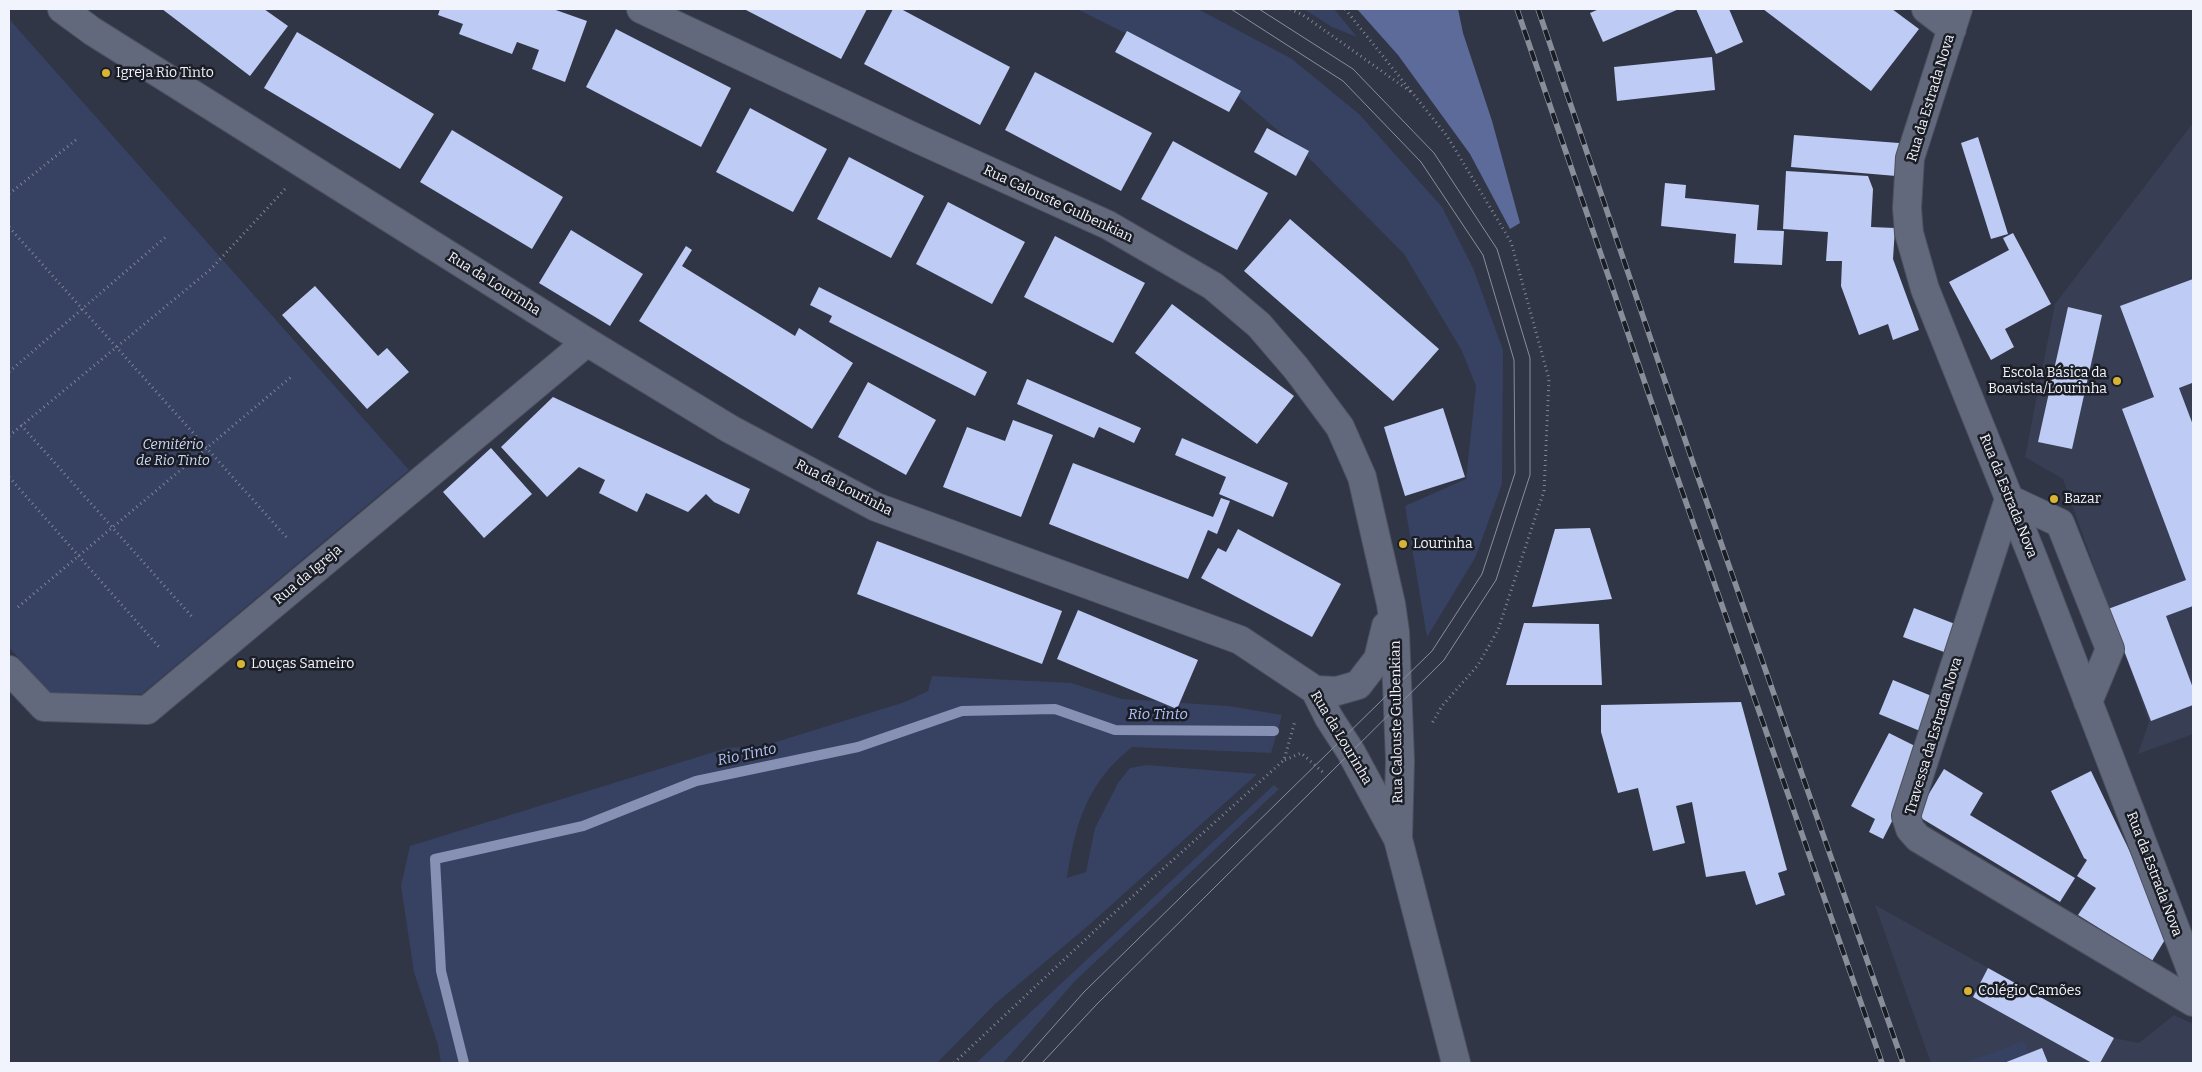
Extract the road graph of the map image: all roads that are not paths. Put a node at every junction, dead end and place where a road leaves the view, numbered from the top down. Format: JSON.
{"nodes":[{"id":1,"x":62,"y":9,"type":"edge"},
{"id":2,"x":641,"y":9,"type":"edge"},
{"id":3,"x":1926,"y":9,"type":"edge"},
{"id":4,"x":1955,"y":19,"type":"edge"},
{"id":5,"x":587,"y":342,"type":"junction"},
{"id":6,"x":2009,"y":499,"type":"junction"},
{"id":7,"x":1391,"y":604,"type":"junction"},
{"id":8,"x":9,"y":670,"type":"edge"},
{"id":9,"x":1315,"y":690,"type":"junction"},
{"id":10,"x":2088,"y":702,"type":"junction"},
{"id":11,"x":1398,"y":839,"type":"junction"},
{"id":12,"x":2193,"y":975,"type":"edge"},
{"id":13,"x":2193,"y":1002,"type":"edge"},
{"id":14,"x":1456,"y":1063,"type":"edge"}],
"edges":[{"from":1,"to":5,"type":"street","name":"Rua da Lourinha"},
{"from":2,"to":7,"type":"street","name":"Rua Calouste Gulbenkian"},
{"from":3,"to":4,"type":"street"},
{"from":4,"to":6,"type":"street","name":"Rua da Estrada Nova"},
{"from":5,"to":8,"type":"street","name":"Rua da Igreja"},
{"from":5,"to":9,"type":"street","name":"Rua da Lourinha"},
{"from":6,"to":10,"type":"street","name":"Rua da Estrada Nova"},
{"from":6,"to":10,"type":"street"},
{"from":6,"to":13,"type":"street","name":"Travessa da Estrada Nova"},
{"from":7,"to":9,"type":"street","name":"Rua Calouste Gulbenkian"},
{"from":7,"to":11,"type":"street","name":"Rua Calouste Gulbenkian"},
{"from":9,"to":11,"type":"street","name":"Rua da Lourinha"},
{"from":10,"to":12,"type":"street","name":"Rua da Estrada Nova"},
{"from":11,"to":14,"type":"street","name":"Rua da Lourinha"}]}
